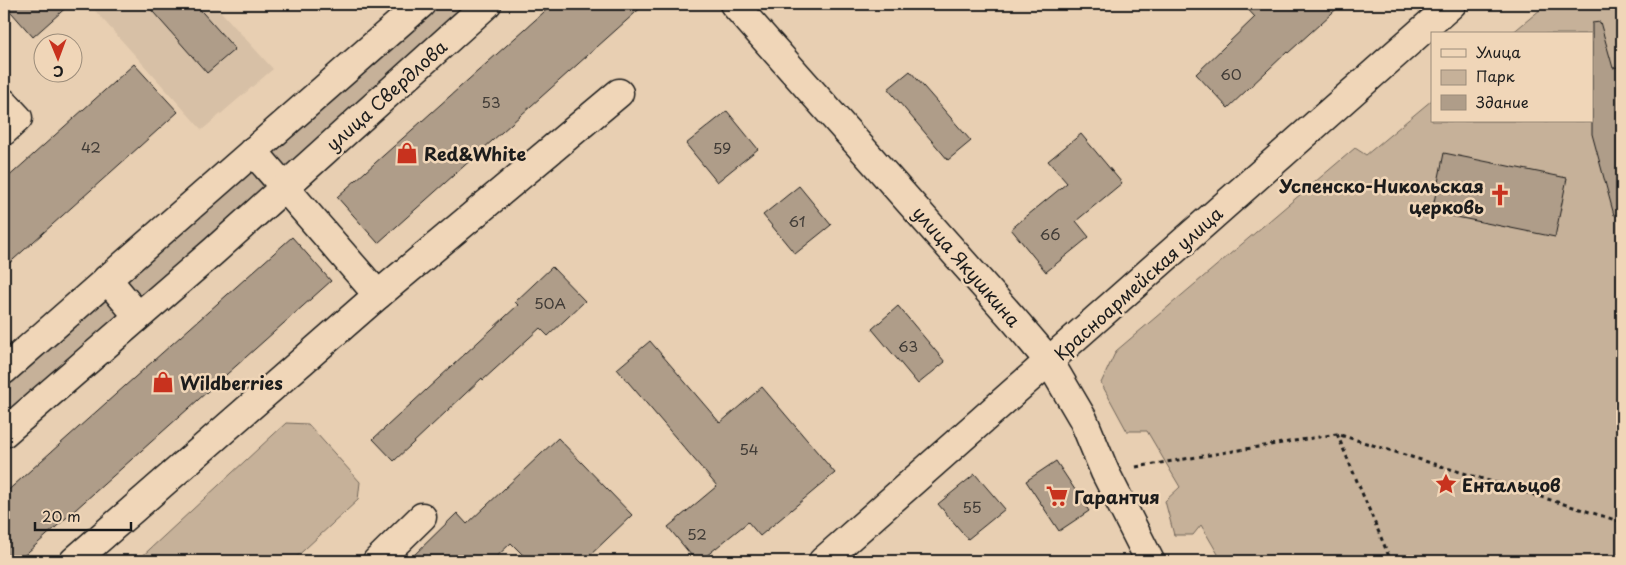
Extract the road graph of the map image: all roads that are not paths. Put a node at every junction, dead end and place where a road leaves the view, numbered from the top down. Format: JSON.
{"nodes":[{"id":1,"x":421,"y":4,"type":"edge"},
{"id":2,"x":487,"y":4,"type":"edge"},
{"id":3,"x":734,"y":4,"type":"edge"},
{"id":4,"x":1452,"y":4,"type":"edge"},
{"id":5,"x":619,"y":93,"type":"dead end"},
{"id":6,"x":4,"y":103,"type":"edge"},
{"id":7,"x":4,"y":131,"type":"edge"},
{"id":8,"x":253,"y":151,"type":"junction"},
{"id":9,"x":284,"y":187,"type":"junction"},
{"id":10,"x":107,"y":279,"type":"junction"},
{"id":11,"x":378,"y":295,"type":"junction"},
{"id":12,"x":138,"y":316,"type":"junction"},
{"id":13,"x":1049,"y":361,"type":"junction"},
{"id":14,"x":4,"y":370,"type":"edge"},
{"id":15,"x":4,"y":433,"type":"edge"},
{"id":16,"x":422,"y":517,"type":"dead end"},
{"id":17,"x":74,"y":561,"type":"edge"},
{"id":18,"x":377,"y":561,"type":"edge"},
{"id":19,"x":823,"y":561,"type":"edge"},
{"id":20,"x":1150,"y":561,"type":"edge"}],
"edges":[{"from":1,"to":8,"type":"street"},
{"from":2,"to":9,"type":"street","name":"улица Свердлова"},
{"from":3,"to":13,"type":"street","name":"улица Якушкина"},
{"from":4,"to":13,"type":"street","name":"Красноармейская улица"},
{"from":5,"to":11,"type":"street"},
{"from":6,"to":7,"type":"street"},
{"from":8,"to":9,"type":"street"},
{"from":8,"to":10,"type":"street"},
{"from":9,"to":11,"type":"street"},
{"from":9,"to":12,"type":"street","name":"улица Свердлова"},
{"from":10,"to":12,"type":"street"},
{"from":10,"to":14,"type":"street"},
{"from":11,"to":17,"type":"street"},
{"from":12,"to":15,"type":"street","name":"улица Свердлова"},
{"from":13,"to":19,"type":"street","name":"Красноармейская улица"},
{"from":13,"to":20,"type":"street","name":"улица Якушкина"},
{"from":16,"to":18,"type":"street"}]}
